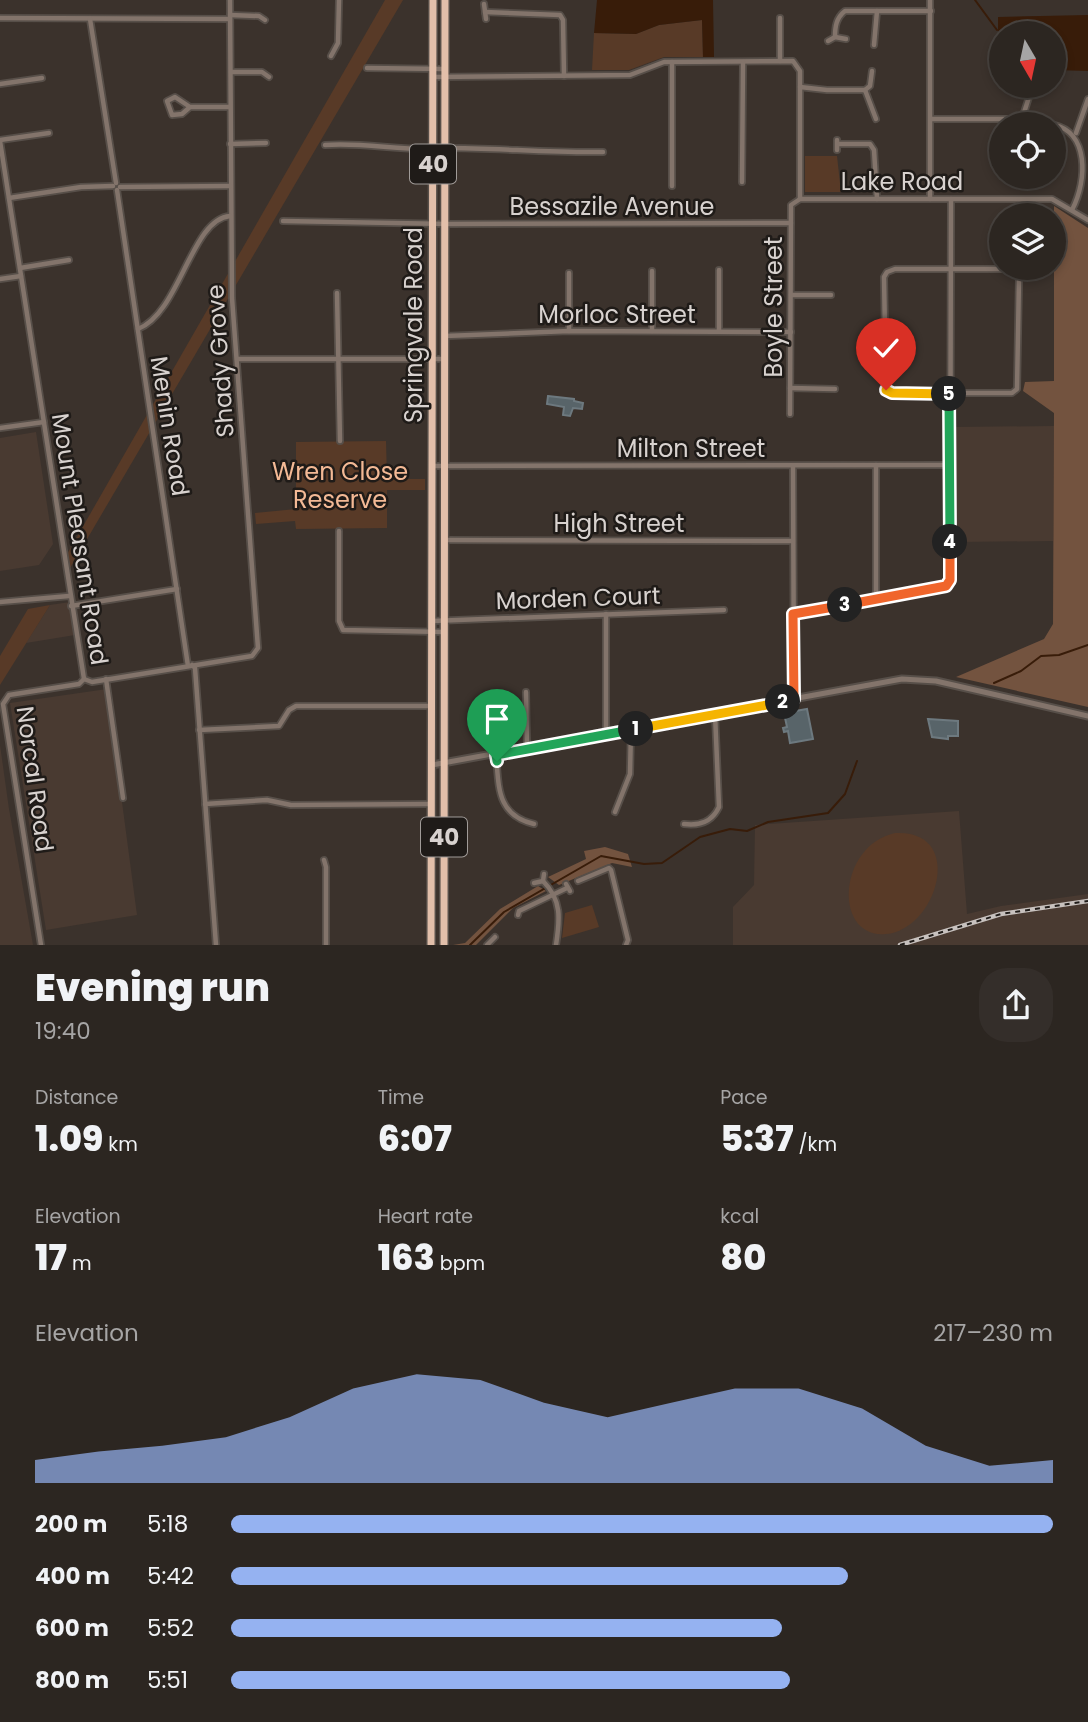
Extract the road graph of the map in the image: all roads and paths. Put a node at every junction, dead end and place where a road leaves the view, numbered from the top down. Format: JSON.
{"nodes":[{"id":1,"x":230,"y":0,"type":"edge"},
{"id":2,"x":339,"y":0,"type":"edge"},
{"id":3,"x":433,"y":0,"type":"edge"},
{"id":4,"x":445,"y":0,"type":"edge"},
{"id":5,"x":930,"y":0,"type":"edge"},
{"id":6,"x":484,"y":4,"type":"dead end"},
{"id":7,"x":877,"y":11,"type":"junction"},
{"id":8,"x":930,"y":11,"type":"junction"},
{"id":9,"x":485,"y":12,"type":"junction"},
{"id":10,"x":230,"y":17,"type":"junction"},
{"id":11,"x":0,"y":18,"type":"edge"},
{"id":12,"x":780,"y":18,"type":"dead end"},
{"id":13,"x":90,"y":19,"type":"junction"},
{"id":14,"x":486,"y":19,"type":"dead end"},
{"id":15,"x":265,"y":20,"type":"dead end"},
{"id":16,"x":835,"y":37,"type":"junction"},
{"id":17,"x":846,"y":39,"type":"dead end"},
{"id":18,"x":828,"y":41,"type":"dead end"},
{"id":19,"x":874,"y":45,"type":"dead end"},
{"id":20,"x":331,"y":56,"type":"dead end"},
{"id":21,"x":780,"y":61,"type":"junction"},
{"id":22,"x":672,"y":62,"type":"junction"},
{"id":23,"x":743,"y":62,"type":"junction"},
{"id":24,"x":368,"y":68,"type":"dead end"},
{"id":25,"x":231,"y":72,"type":"junction"},
{"id":26,"x":872,"y":72,"type":"dead end"},
{"id":27,"x":433,"y":73,"type":"junction"},
{"id":28,"x":444,"y":73,"type":"junction"},
{"id":29,"x":564,"y":76,"type":"junction"},
{"id":30,"x":269,"y":77,"type":"dead end"},
{"id":31,"x":42,"y":78,"type":"dead end"},
{"id":32,"x":0,"y":84,"type":"edge"},
{"id":33,"x":800,"y":87,"type":"junction"},
{"id":34,"x":865,"y":90,"type":"junction"},
{"id":35,"x":1088,"y":99,"type":"edge"},
{"id":36,"x":190,"y":107,"type":"junction"},
{"id":37,"x":230,"y":107,"type":"junction"},
{"id":38,"x":876,"y":119,"type":"dead end"},
{"id":39,"x":931,"y":119,"type":"junction"},
{"id":40,"x":989,"y":121,"type":"edge"},
{"id":41,"x":1066,"y":128,"type":"edge"},
{"id":42,"x":49,"y":133,"type":"dead end"},
{"id":43,"x":1076,"y":133,"type":"junction"},
{"id":44,"x":0,"y":141,"type":"edge"},
{"id":45,"x":266,"y":143,"type":"dead end"},
{"id":46,"x":230,"y":144,"type":"junction"},
{"id":47,"x":326,"y":145,"type":"dead end"},
{"id":48,"x":838,"y":145,"type":"dead end"},
{"id":49,"x":444,"y":148,"type":"junction"},
{"id":50,"x":433,"y":149,"type":"junction"},
{"id":51,"x":603,"y":152,"type":"dead end"},
{"id":52,"x":1087,"y":162,"type":"edge"},
{"id":53,"x":2,"y":173,"type":"edge"},
{"id":54,"x":742,"y":182,"type":"dead end"},
{"id":55,"x":230,"y":186,"type":"junction"},
{"id":56,"x":672,"y":186,"type":"dead end"},
{"id":57,"x":116,"y":187,"type":"junction"},
{"id":58,"x":9,"y":198,"type":"junction"},
{"id":59,"x":877,"y":199,"type":"junction"},
{"id":60,"x":930,"y":199,"type":"junction"},
{"id":61,"x":951,"y":199,"type":"junction"},
{"id":62,"x":797,"y":200,"type":"junction"},
{"id":63,"x":1072,"y":210,"type":"junction"},
{"id":64,"x":230,"y":216,"type":"junction"},
{"id":65,"x":283,"y":220,"type":"dead end"},
{"id":66,"x":1088,"y":220,"type":"edge"},
{"id":67,"x":433,"y":222,"type":"junction"},
{"id":68,"x":791,"y":223,"type":"junction"},
{"id":69,"x":444,"y":224,"type":"junction"},
{"id":70,"x":69,"y":260,"type":"dead end"},
{"id":71,"x":20,"y":268,"type":"junction"},
{"id":72,"x":950,"y":269,"type":"junction"},
{"id":73,"x":719,"y":270,"type":"dead end"},
{"id":74,"x":652,"y":271,"type":"dead end"},
{"id":75,"x":569,"y":273,"type":"dead end"},
{"id":76,"x":21,"y":276,"type":"junction"},
{"id":77,"x":0,"y":279,"type":"edge"},
{"id":78,"x":337,"y":293,"type":"dead end"},
{"id":79,"x":791,"y":295,"type":"junction"},
{"id":80,"x":831,"y":295,"type":"dead end"},
{"id":81,"x":138,"y":329,"type":"junction"},
{"id":82,"x":569,"y":331,"type":"junction"},
{"id":83,"x":652,"y":331,"type":"junction"},
{"id":84,"x":719,"y":331,"type":"junction"},
{"id":85,"x":791,"y":332,"type":"junction"},
{"id":86,"x":444,"y":336,"type":"junction"},
{"id":87,"x":237,"y":359,"type":"junction"},
{"id":88,"x":337,"y":359,"type":"junction"},
{"id":89,"x":432,"y":359,"type":"junction"},
{"id":90,"x":444,"y":359,"type":"junction"},
{"id":91,"x":790,"y":388,"type":"junction"},
{"id":92,"x":835,"y":389,"type":"dead end"},
{"id":93,"x":950,"y":394,"type":"junction"},
{"id":94,"x":790,"y":414,"type":"dead end"},
{"id":95,"x":44,"y":422,"type":"junction"},
{"id":96,"x":0,"y":428,"type":"edge"},
{"id":97,"x":340,"y":441,"type":"dead end"},
{"id":98,"x":876,"y":465,"type":"junction"},
{"id":99,"x":950,"y":465,"type":"junction"},
{"id":100,"x":432,"y":466,"type":"junction"},
{"id":101,"x":444,"y":466,"type":"junction"},
{"id":102,"x":793,"y":466,"type":"junction"},
{"id":103,"x":340,"y":531,"type":"dead end"},
{"id":104,"x":444,"y":540,"type":"junction"},
{"id":105,"x":793,"y":541,"type":"junction"},
{"id":106,"x":177,"y":589,"type":"junction"},
{"id":107,"x":69,"y":596,"type":"junction"},
{"id":108,"x":876,"y":599,"type":"junction"},
{"id":109,"x":0,"y":602,"type":"edge"},
{"id":110,"x":71,"y":606,"type":"junction"},
{"id":111,"x":724,"y":610,"type":"dead end"},
{"id":112,"x":606,"y":614,"type":"junction"},
{"id":113,"x":793,"y":614,"type":"junction"},
{"id":114,"x":432,"y":621,"type":"junction"},
{"id":115,"x":444,"y":621,"type":"junction"},
{"id":116,"x":432,"y":632,"type":"junction"},
{"id":117,"x":444,"y":632,"type":"junction"},
{"id":118,"x":190,"y":666,"type":"junction"},
{"id":119,"x":84,"y":679,"type":"junction"},
{"id":120,"x":106,"y":679,"type":"junction"},
{"id":121,"x":526,"y":692,"type":"dead end"},
{"id":122,"x":794,"y":699,"type":"junction"},
{"id":123,"x":432,"y":706,"type":"junction"},
{"id":124,"x":715,"y":714,"type":"junction"},
{"id":125,"x":1088,"y":716,"type":"edge"},
{"id":126,"x":200,"y":730,"type":"junction"},
{"id":127,"x":631,"y":730,"type":"junction"},
{"id":128,"x":606,"y":734,"type":"junction"},
{"id":129,"x":527,"y":749,"type":"junction"},
{"id":130,"x":496,"y":755,"type":"junction"},
{"id":131,"x":432,"y":765,"type":"junction"},
{"id":132,"x":444,"y":765,"type":"junction"},
{"id":133,"x":123,"y":798,"type":"dead end"},
{"id":134,"x":205,"y":804,"type":"junction"},
{"id":135,"x":432,"y":804,"type":"junction"},
{"id":136,"x":615,"y":812,"type":"dead end"},
{"id":137,"x":534,"y":824,"type":"dead end"},
{"id":138,"x":684,"y":824,"type":"dead end"},
{"id":139,"x":324,"y":860,"type":"dead end"},
{"id":140,"x":544,"y":874,"type":"dead end"},
{"id":141,"x":578,"y":881,"type":"dead end"},
{"id":142,"x":534,"y":883,"type":"dead end"},
{"id":143,"x":546,"y":884,"type":"junction"},
{"id":144,"x":568,"y":888,"type":"dead end"},
{"id":145,"x":554,"y":893,"type":"junction"},
{"id":146,"x":518,"y":912,"type":"dead end"},
{"id":147,"x":495,"y":937,"type":"dead end"},
{"id":148,"x":486,"y":943,"type":"edge"},
{"id":149,"x":41,"y":945,"type":"edge"},
{"id":150,"x":216,"y":945,"type":"edge"},
{"id":151,"x":326,"y":945,"type":"edge"},
{"id":152,"x":431,"y":945,"type":"edge"},
{"id":153,"x":444,"y":945,"type":"edge"},
{"id":154,"x":556,"y":945,"type":"edge"},
{"id":155,"x":626,"y":945,"type":"edge"}],
"edges":[{"from":1,"to":10,"type":"street","name":"Shady Grove"},
{"from":2,"to":20,"type":"street"},
{"from":3,"to":27,"type":"highway","name":"Springvale Road","number":"40"},
{"from":4,"to":28,"type":"highway","name":"Springvale Road","number":"40"},
{"from":5,"to":8,"type":"street"},
{"from":6,"to":9,"type":"street"},
{"from":7,"to":8,"type":"street"},
{"from":7,"to":16,"type":"street"},
{"from":7,"to":19,"type":"street"},
{"from":8,"to":39,"type":"street"},
{"from":9,"to":14,"type":"street"},
{"from":9,"to":29,"type":"street"},
{"from":10,"to":13,"type":"street"},
{"from":10,"to":15,"type":"street"},
{"from":10,"to":25,"type":"street","name":"Shady Grove"},
{"from":11,"to":13,"type":"street"},
{"from":12,"to":21,"type":"street"},
{"from":13,"to":57,"type":"street","name":"Menin Road"},
{"from":16,"to":17,"type":"street"},
{"from":16,"to":18,"type":"street"},
{"from":21,"to":23,"type":"street"},
{"from":21,"to":33,"type":"street","name":"Boyle Street"},
{"from":22,"to":23,"type":"street"},
{"from":22,"to":29,"type":"street"},
{"from":22,"to":56,"type":"street"},
{"from":23,"to":54,"type":"street"},
{"from":24,"to":27,"type":"street"},
{"from":25,"to":30,"type":"street"},
{"from":25,"to":37,"type":"street","name":"Shady Grove"},
{"from":26,"to":34,"type":"street"},
{"from":27,"to":28,"type":"street"},
{"from":27,"to":50,"type":"highway","name":"Springvale Road","number":"40"},
{"from":28,"to":29,"type":"street"},
{"from":28,"to":49,"type":"highway","name":"Springvale Road","number":"40"},
{"from":31,"to":32,"type":"street"},
{"from":33,"to":34,"type":"street"},
{"from":33,"to":62,"type":"street","name":"Boyle Street"},
{"from":34,"to":38,"type":"street"},
{"from":35,"to":43,"type":"street"},
{"from":36,"to":36,"type":"street"},
{"from":36,"to":37,"type":"street"},
{"from":37,"to":46,"type":"street","name":"Shady Grove"},
{"from":39,"to":40,"type":"street"},
{"from":39,"to":60,"type":"street"},
{"from":41,"to":43,"type":"street"},
{"from":42,"to":44,"type":"street"},
{"from":43,"to":52,"type":"street"},
{"from":44,"to":53,"type":"street","name":"Mount Pleasant Road"},
{"from":45,"to":46,"type":"street"},
{"from":46,"to":55,"type":"street","name":"Shady Grove"},
{"from":47,"to":50,"type":"street"},
{"from":48,"to":59,"type":"street"},
{"from":49,"to":51,"type":"street"},
{"from":49,"to":69,"type":"highway","name":"Springvale Road","number":"40"},
{"from":50,"to":67,"type":"highway","name":"Springvale Road","number":"40"},
{"from":52,"to":63,"type":"street"},
{"from":53,"to":58,"type":"street","name":"Mount Pleasant Road"},
{"from":55,"to":57,"type":"street"},
{"from":55,"to":64,"type":"street","name":"Shady Grove"},
{"from":57,"to":58,"type":"street"},
{"from":57,"to":81,"type":"street","name":"Menin Road"},
{"from":58,"to":71,"type":"street","name":"Mount Pleasant Road"},
{"from":59,"to":60,"type":"street","name":"Lake Road"},
{"from":59,"to":62,"type":"street","name":"Lake Road"},
{"from":60,"to":61,"type":"street","name":"Lake Road"},
{"from":61,"to":63,"type":"street","name":"Lake Road"},
{"from":61,"to":72,"type":"street"},
{"from":62,"to":68,"type":"street","name":"Boyle Street"},
{"from":63,"to":66,"type":"street","name":"Lake Road"},
{"from":64,"to":81,"type":"street"},
{"from":64,"to":87,"type":"street","name":"Shady Grove"},
{"from":65,"to":67,"type":"street","name":"Bessazile Avenue"},
{"from":67,"to":69,"type":"street","name":"Bessazile Avenue"},
{"from":67,"to":89,"type":"highway","name":"Springvale Road","number":"40"},
{"from":68,"to":69,"type":"street","name":"Bessazile Avenue"},
{"from":68,"to":79,"type":"street","name":"Boyle Street"},
{"from":69,"to":86,"type":"highway","name":"Springvale Road","number":"40"},
{"from":70,"to":71,"type":"street"},
{"from":71,"to":76,"type":"street","name":"Mount Pleasant Road"},
{"from":72,"to":93,"type":"street"},
{"from":72,"to":93,"type":"street"},
{"from":72,"to":93,"type":"street"},
{"from":73,"to":84,"type":"street"},
{"from":74,"to":83,"type":"street"},
{"from":75,"to":82,"type":"street"},
{"from":76,"to":77,"type":"street"},
{"from":76,"to":95,"type":"street","name":"Mount Pleasant Road"},
{"from":78,"to":88,"type":"street"},
{"from":79,"to":80,"type":"street"},
{"from":79,"to":85,"type":"street","name":"Boyle Street"},
{"from":81,"to":106,"type":"street","name":"Menin Road"},
{"from":82,"to":83,"type":"street","name":"Morloc Street"},
{"from":82,"to":86,"type":"street","name":"Morloc Street"},
{"from":83,"to":84,"type":"street","name":"Morloc Street"},
{"from":84,"to":85,"type":"street","name":"Morloc Street"},
{"from":85,"to":91,"type":"street","name":"Boyle Street"},
{"from":86,"to":90,"type":"highway","name":"Springvale Road","number":"40"},
{"from":87,"to":88,"type":"street"},
{"from":87,"to":118,"type":"street","name":"Shady Grove"},
{"from":88,"to":89,"type":"street"},
{"from":88,"to":97,"type":"street"},
{"from":89,"to":90,"type":"street"},
{"from":89,"to":100,"type":"highway","name":"Springvale Road","number":"40"},
{"from":90,"to":101,"type":"highway","name":"Springvale Road","number":"40"},
{"from":91,"to":92,"type":"street"},
{"from":91,"to":94,"type":"street","name":"Boyle Street"},
{"from":93,"to":99,"type":"street"},
{"from":95,"to":96,"type":"street"},
{"from":95,"to":107,"type":"street","name":"Mount Pleasant Road"},
{"from":98,"to":99,"type":"street","name":"Milton Street"},
{"from":98,"to":102,"type":"street","name":"Milton Street"},
{"from":98,"to":108,"type":"street"},
{"from":99,"to":108,"type":"street"},
{"from":100,"to":101,"type":"street","name":"Milton Street"},
{"from":100,"to":114,"type":"highway","name":"Springvale Road","number":"40"},
{"from":101,"to":102,"type":"street","name":"Milton Street"},
{"from":101,"to":104,"type":"highway","name":"Springvale Road","number":"40"},
{"from":102,"to":105,"type":"street"},
{"from":103,"to":116,"type":"street"},
{"from":104,"to":105,"type":"street","name":"High Street"},
{"from":104,"to":115,"type":"highway","name":"Springvale Road","number":"40"},
{"from":105,"to":113,"type":"street"},
{"from":106,"to":110,"type":"street"},
{"from":106,"to":118,"type":"street","name":"Menin Road"},
{"from":107,"to":109,"type":"street"},
{"from":107,"to":110,"type":"street","name":"Mount Pleasant Road"},
{"from":108,"to":113,"type":"street"},
{"from":110,"to":119,"type":"street","name":"Mount Pleasant Road"},
{"from":111,"to":112,"type":"street","name":"Morden Court"},
{"from":112,"to":115,"type":"street","name":"Morden Court"},
{"from":112,"to":128,"type":"street"},
{"from":113,"to":122,"type":"street"},
{"from":114,"to":115,"type":"street","name":"Morden Court"},
{"from":114,"to":116,"type":"highway","name":"Springvale Road","number":"40"},
{"from":115,"to":117,"type":"highway","name":"Springvale Road","number":"40"},
{"from":116,"to":117,"type":"street"},
{"from":116,"to":123,"type":"highway","name":"Springvale Road","number":"40"},
{"from":117,"to":132,"type":"highway","name":"Springvale Road","number":"40"},
{"from":118,"to":120,"type":"street","name":"Mount Pleasant Road"},
{"from":118,"to":126,"type":"street"},
{"from":119,"to":120,"type":"street","name":"Mount Pleasant Road"},
{"from":119,"to":149,"type":"street","name":"Norcal Road"},
{"from":120,"to":133,"type":"street"},
{"from":121,"to":129,"type":"street"},
{"from":122,"to":124,"type":"street"},
{"from":122,"to":125,"type":"street"},
{"from":123,"to":126,"type":"street"},
{"from":123,"to":131,"type":"highway","name":"Springvale Road","number":"40"},
{"from":124,"to":127,"type":"street"},
{"from":124,"to":138,"type":"street"},
{"from":126,"to":134,"type":"street"},
{"from":127,"to":128,"type":"street"},
{"from":127,"to":136,"type":"street"},
{"from":128,"to":129,"type":"street"},
{"from":129,"to":130,"type":"street"},
{"from":130,"to":132,"type":"street"},
{"from":130,"to":137,"type":"street"},
{"from":131,"to":132,"type":"street"},
{"from":131,"to":135,"type":"highway","name":"Springvale Road","number":"40"},
{"from":132,"to":153,"type":"highway","name":"Springvale Road","number":"40"},
{"from":134,"to":135,"type":"street"},
{"from":134,"to":150,"type":"street"},
{"from":135,"to":152,"type":"highway","name":"Springvale Road","number":"40"},
{"from":139,"to":151,"type":"street"},
{"from":140,"to":143,"type":"street"},
{"from":141,"to":155,"type":"street"},
{"from":142,"to":143,"type":"street"},
{"from":143,"to":145,"type":"street"},
{"from":144,"to":145,"type":"street"},
{"from":145,"to":146,"type":"street"},
{"from":145,"to":154,"type":"street"},
{"from":147,"to":148,"type":"street"}]}
